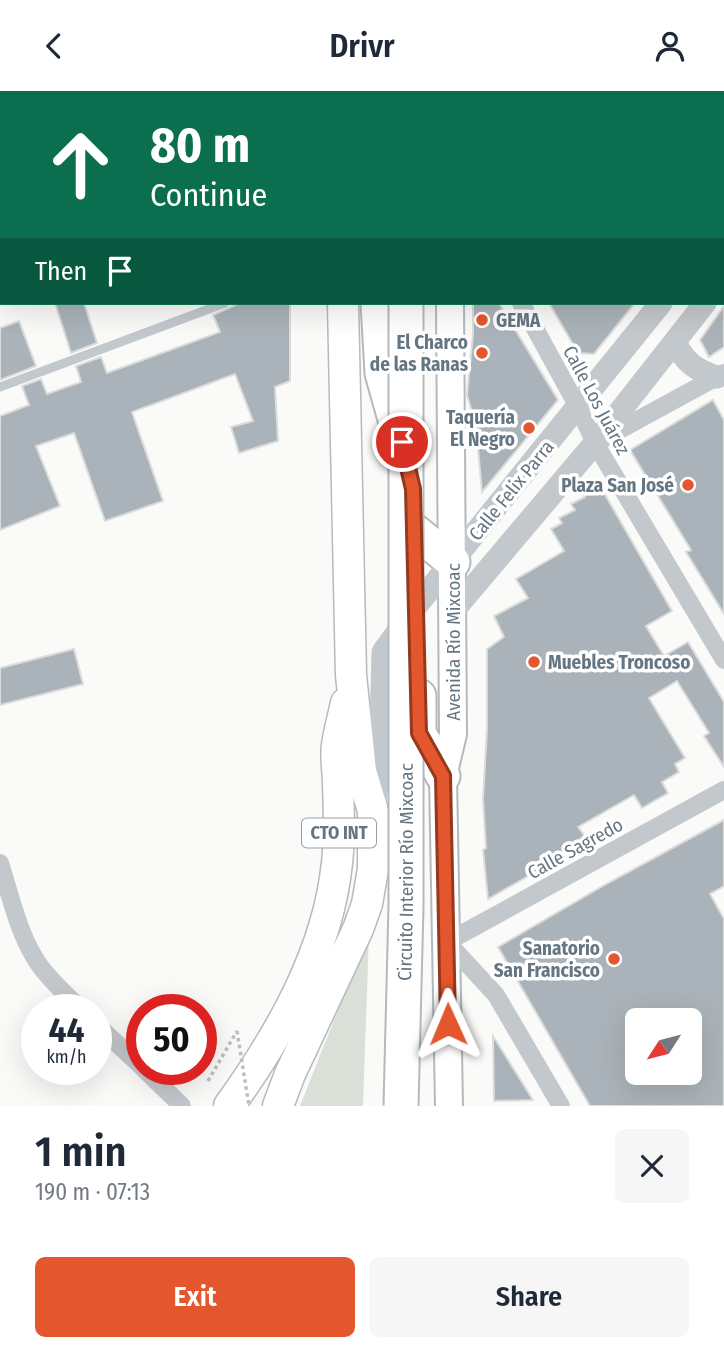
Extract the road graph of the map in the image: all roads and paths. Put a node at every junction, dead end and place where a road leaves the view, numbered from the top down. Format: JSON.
{"nodes":[{"id":1,"x":220,"y":305,"type":"edge"},
{"id":2,"x":343,"y":305,"type":"edge"},
{"id":3,"x":378,"y":305,"type":"edge"},
{"id":4,"x":406,"y":305,"type":"edge"},
{"id":5,"x":450,"y":305,"type":"edge"},
{"id":6,"x":522,"y":305,"type":"edge"},
{"id":7,"x":659,"y":305,"type":"edge"},
{"id":8,"x":703,"y":305,"type":"edge"},
{"id":9,"x":675,"y":342,"type":"junction"},
{"id":10,"x":720,"y":375,"type":"edge"},
{"id":11,"x":0,"y":387,"type":"edge"},
{"id":12,"x":578,"y":407,"type":"junction"},
{"id":13,"x":595,"y":443,"type":"junction"},
{"id":14,"x":415,"y":532,"type":"junction"},
{"id":15,"x":453,"y":562,"type":"junction"},
{"id":16,"x":417,"y":605,"type":"junction"},
{"id":17,"x":453,"y":611,"type":"junction"},
{"id":18,"x":724,"y":660,"type":"edge"},
{"id":19,"x":351,"y":675,"type":"junction"},
{"id":20,"x":443,"y":776,"type":"junction"},
{"id":21,"x":724,"y":790,"type":"edge"},
{"id":22,"x":373,"y":811,"type":"junction"},
{"id":23,"x":0,"y":863,"type":"edge"},
{"id":24,"x":447,"y":942,"type":"junction"},
{"id":25,"x":65,"y":994,"type":"edge"},
{"id":26,"x":112,"y":1039,"type":"edge"},
{"id":27,"x":126,"y":1052,"type":"edge"},
{"id":28,"x":217,"y":1065,"type":"edge"},
{"id":29,"x":160,"y":1085,"type":"edge"},
{"id":30,"x":182,"y":1106,"type":"edge"},
{"id":31,"x":229,"y":1106,"type":"edge"},
{"id":32,"x":249,"y":1106,"type":"edge"},
{"id":33,"x":278,"y":1106,"type":"edge"},
{"id":34,"x":401,"y":1106,"type":"edge"},
{"id":35,"x":449,"y":1106,"type":"edge"},
{"id":36,"x":561,"y":1106,"type":"edge"}],
"edges":[{"from":1,"to":11,"type":"lane"},
{"from":2,"to":19,"type":"main road","number":"CTO INT"},
{"from":3,"to":14,"type":"highway"},
{"from":4,"to":34,"type":"highway","name":"Circuito Interior Río Mixcoac","bridge":true},
{"from":5,"to":15,"type":"main road","name":"Avenida Río Mixcoac"},
{"from":6,"to":12,"type":"street","name":"Calle Los Juárez"},
{"from":7,"to":12,"type":"street","name":"Calle Felix Parra"},
{"from":8,"to":9,"type":"street","name":"Calle Felix Parra"},
{"from":9,"to":10,"type":"street"},
{"from":9,"to":13,"type":"street","name":"Calle Felix Parra"},
{"from":10,"to":13,"type":"street"},
{"from":12,"to":13,"type":"street","name":"Calle Los Juárez"},
{"from":12,"to":15,"type":"street","name":"Calle Felix Parra"},
{"from":13,"to":17,"type":"street","name":"Calle Felix Parra"},
{"from":13,"to":18,"type":"street","name":"Calle Los Juárez"},
{"from":14,"to":15,"type":"highway"},
{"from":14,"to":16,"type":"highway"},
{"from":15,"to":16,"type":"street","name":"Calle Felix Parra"},
{"from":15,"to":17,"type":"main road","name":"Avenida Río Mixcoac"},
{"from":16,"to":20,"type":"highway"},
{"from":16,"to":22,"type":"street","name":"Calle Felix Parra"},
{"from":17,"to":20,"type":"main road","name":"Avenida Río Mixcoac"},
{"from":19,"to":22,"type":"main road","number":"CTO INT"},
{"from":19,"to":31,"type":"main road","number":"CTO INT"},
{"from":20,"to":24,"type":"main road","name":"Avenida Río Mixcoac"},
{"from":21,"to":24,"type":"street","name":"Calle Sagredo"},
{"from":22,"to":33,"type":"main road","number":"CTO INT"},
{"from":23,"to":25,"type":"street"},
{"from":24,"to":35,"type":"main road","name":"Avenida Río Mixcoac"},
{"from":24,"to":36,"type":"street"},
{"from":26,"to":27,"type":"street"},
{"from":28,"to":32,"type":"path","bridge":true},
{"from":29,"to":30,"type":"street"}]}
